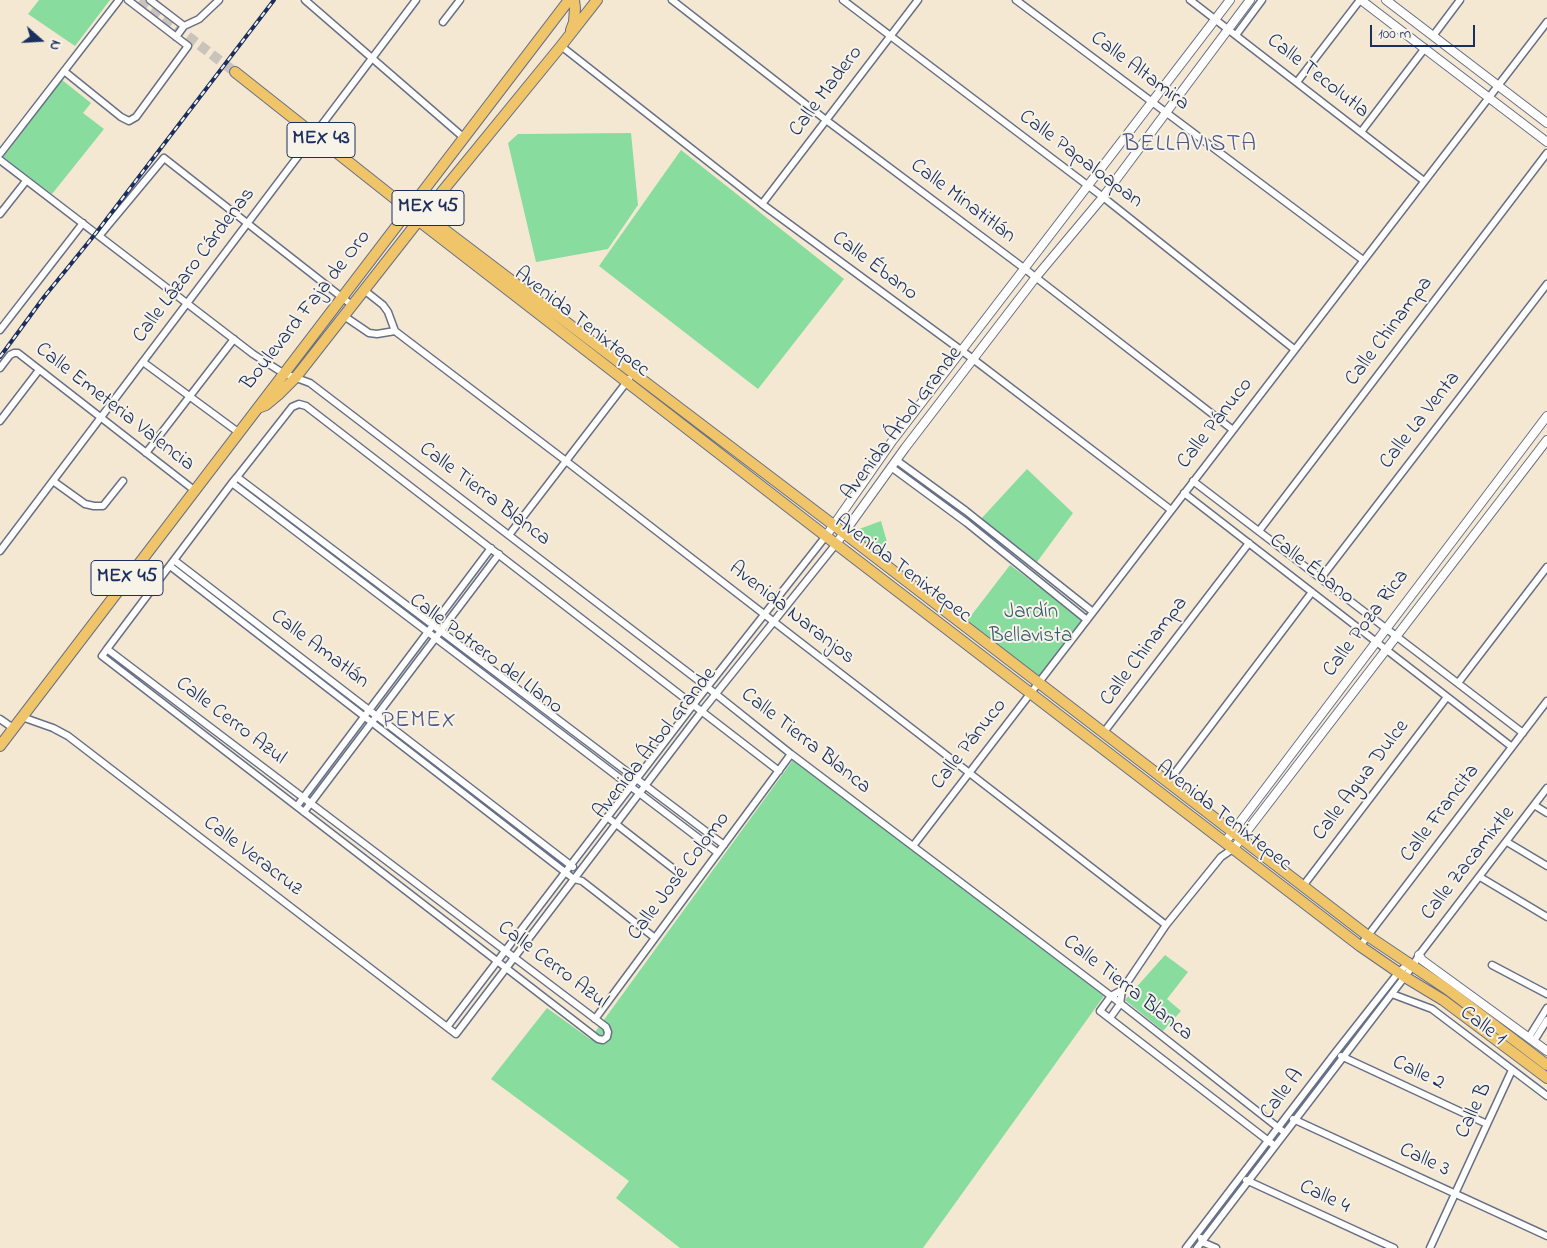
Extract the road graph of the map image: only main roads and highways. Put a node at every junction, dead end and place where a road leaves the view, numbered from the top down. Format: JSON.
{"nodes":[{"id":1,"x":568,"y":0,"type":"edge"},
{"id":2,"x":574,"y":0,"type":"edge"},
{"id":3,"x":597,"y":0,"type":"edge"},
{"id":4,"x":561,"y":46,"type":"junction"},
{"id":5,"x":235,"y":72,"type":"tunnel mouth"},
{"id":6,"x":410,"y":207,"type":"junction"},
{"id":7,"x":421,"y":218,"type":"junction"},
{"id":8,"x":532,"y":302,"type":"junction"},
{"id":9,"x":255,"y":410,"type":"junction"},
{"id":10,"x":736,"y":451,"type":"junction"},
{"id":11,"x":729,"y":461,"type":"junction"},
{"id":12,"x":0,"y":746,"type":"edge"},
{"id":13,"x":1547,"y":1065,"type":"edge"},
{"id":14,"x":1547,"y":1078,"type":"edge"}],
"edges":[{"from":1,"to":6,"type":"main road","name":"Boulevard Faja de Oro","number":"MEX 45"},
{"from":2,"to":4,"type":"main road"},
{"from":3,"to":4,"type":"main road","name":"Boulevard Faja de Oro","number":"MEX 45"},
{"from":4,"to":7,"type":"main road","name":"Boulevard Faja de Oro","number":"MEX 45"},
{"from":5,"to":6,"type":"main road","number":"MEX 43"},
{"from":6,"to":7,"type":"main road","name":"Avenida Tenixtepec","number":"MEX 43"},
{"from":6,"to":9,"type":"main road","name":"Boulevard Faja de Oro","number":"MEX 45"},
{"from":7,"to":8,"type":"main road","name":"Avenida Tenixtepec"},
{"from":7,"to":9,"type":"main road","name":"Boulevard Faja de Oro","number":"MEX 45"},
{"from":8,"to":10,"type":"main road","name":"Avenida Tenixtepec"},
{"from":8,"to":11,"type":"main road","name":"Avenida Tenixtepec"},
{"from":9,"to":12,"type":"main road","number":"MEX 45"},
{"from":10,"to":11,"type":"main road"},
{"from":10,"to":13,"type":"main road","name":"Avenida Tenixtepec"},
{"from":11,"to":14,"type":"main road","name":"Avenida Tenixtepec"}]}
